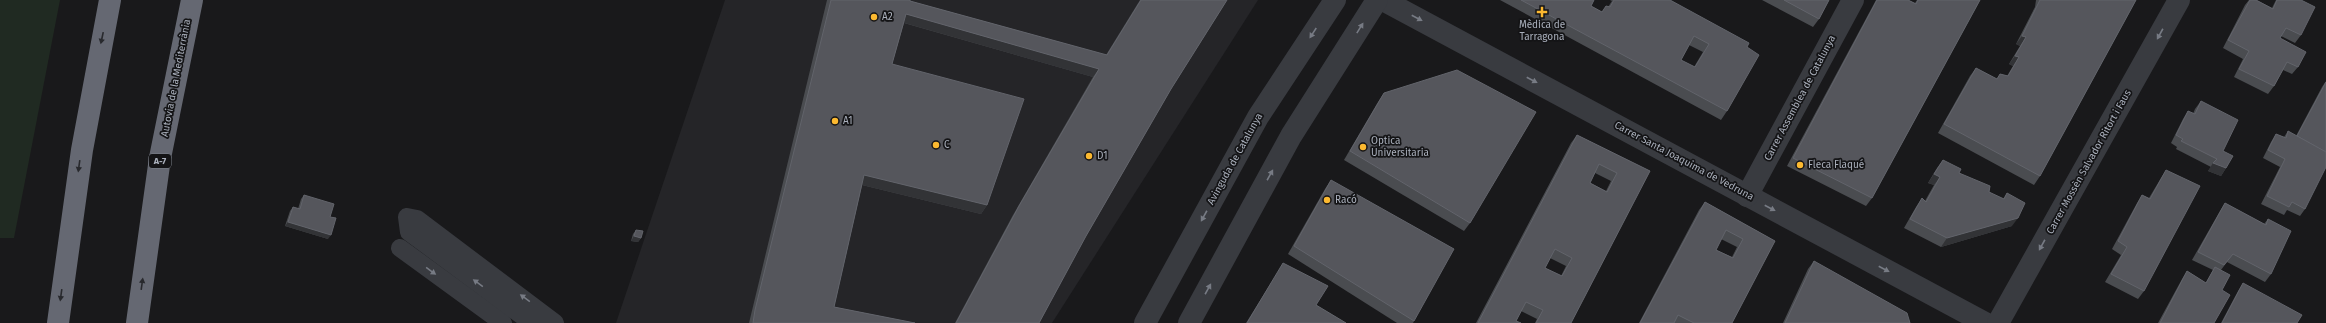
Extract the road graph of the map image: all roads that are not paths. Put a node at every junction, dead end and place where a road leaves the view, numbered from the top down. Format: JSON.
{"nodes":[{"id":1,"x":110,"y":0,"type":"edge"},
{"id":2,"x":192,"y":0,"type":"edge"},
{"id":3,"x":1335,"y":0,"type":"edge"},
{"id":4,"x":1377,"y":0,"type":"edge"},
{"id":5,"x":1383,"y":0,"type":"edge"},
{"id":6,"x":1853,"y":0,"type":"edge"},
{"id":7,"x":2179,"y":0,"type":"edge"},
{"id":8,"x":1747,"y":196,"type":"junction"},
{"id":9,"x":400,"y":248,"type":"dead end"},
{"id":10,"x":58,"y":323,"type":"edge"},
{"id":11,"x":137,"y":323,"type":"edge"},
{"id":12,"x":502,"y":323,"type":"edge"},
{"id":13,"x":532,"y":323,"type":"edge"},
{"id":14,"x":556,"y":323,"type":"edge"},
{"id":15,"x":1145,"y":323,"type":"edge"},
{"id":16,"x":1189,"y":323,"type":"edge"},
{"id":17,"x":1985,"y":323,"type":"edge"},
{"id":18,"x":1998,"y":323,"type":"edge"}],
"edges":[{"from":1,"to":10,"type":"highway","one_way":true},
{"from":11,"to":2,"type":"highway","name":"Autovia de la Mediterrània","number":"A-7","one_way":true},
{"from":3,"to":15,"type":"street","name":"Avinguda de Catalunya","one_way":true},
{"from":16,"to":4,"type":"street","one_way":true},
{"from":5,"to":8,"type":"street","name":"Carrer Santa Joaquima de Vedruna","one_way":true},
{"from":6,"to":8,"type":"street","name":"Carrer Assemblea de Catalunya"},
{"from":7,"to":18,"type":"street","name":"Carrer Mossèn Salvador Ritort i Faus","one_way":true},
{"from":8,"to":17,"type":"street","name":"Carrer Santa Joaquima de Vedruna","one_way":true},
{"from":9,"to":12,"type":"lane","one_way":true},
{"from":13,"to":14,"type":"lane"}]}
